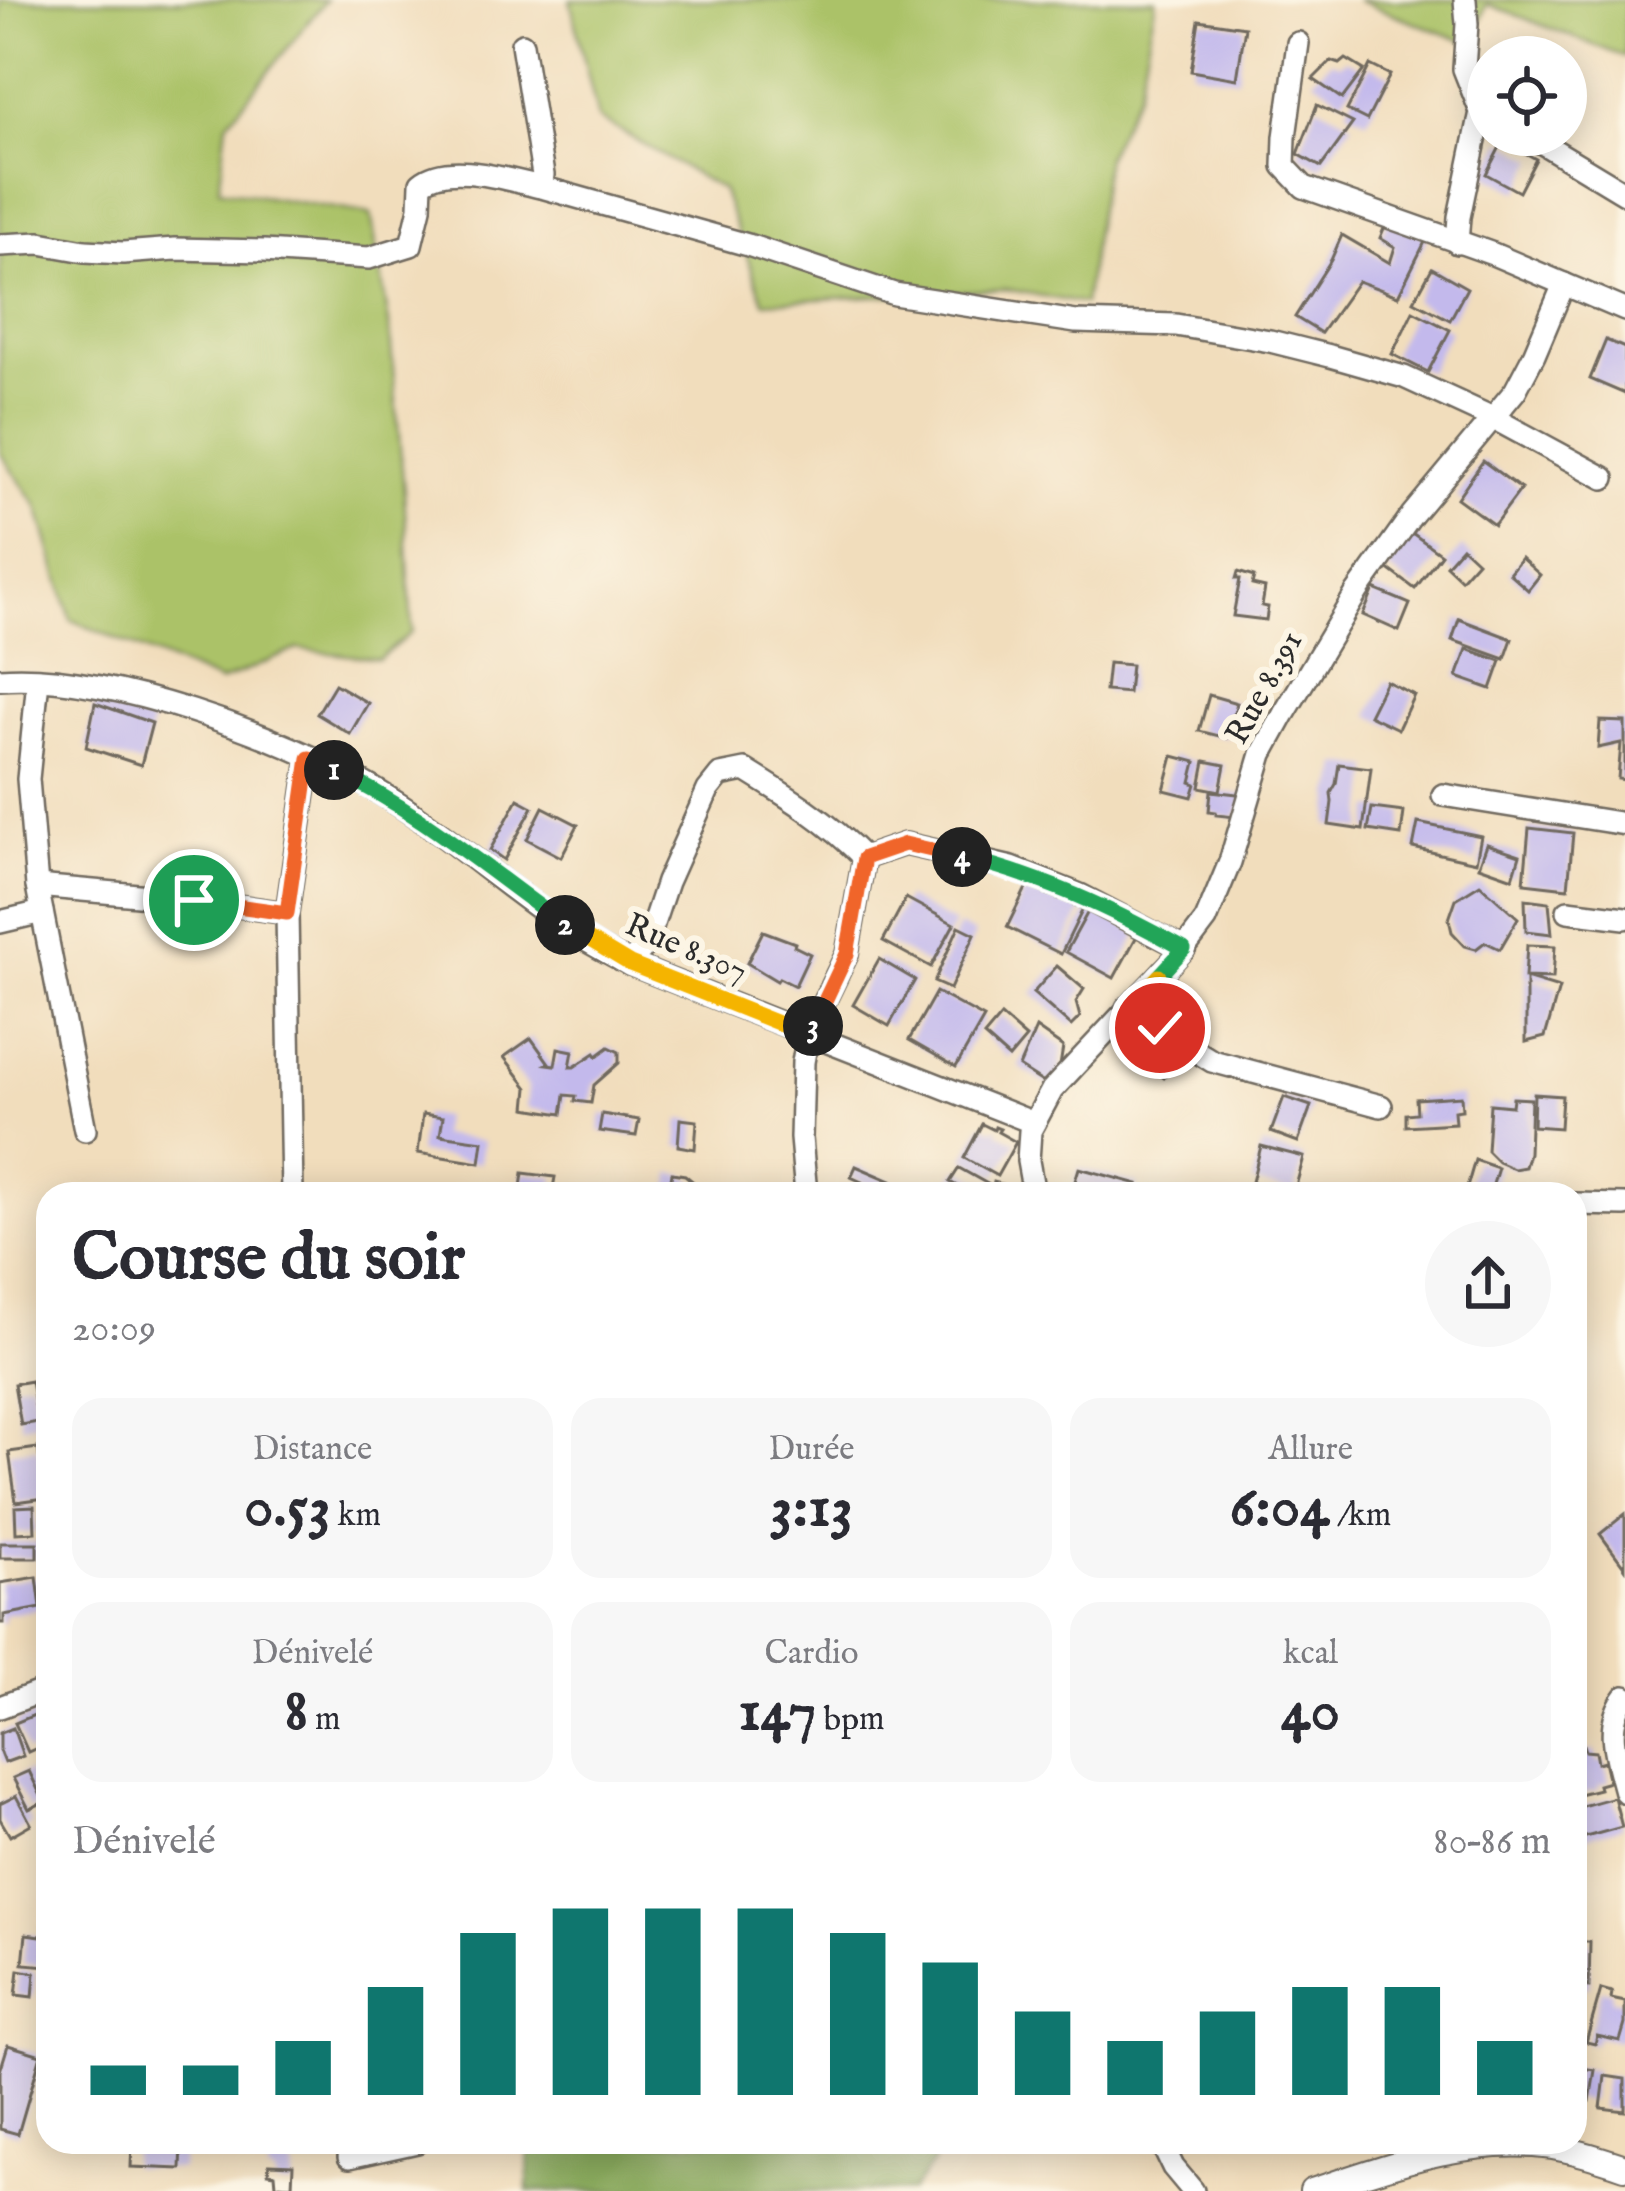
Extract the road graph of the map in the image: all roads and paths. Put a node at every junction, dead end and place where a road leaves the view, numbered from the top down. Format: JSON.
{"nodes":[{"id":1,"x":1465,"y":0,"type":"edge"},
{"id":2,"x":1298,"y":43,"type":"dead end"},
{"id":3,"x":522,"y":44,"type":"dead end"},
{"id":4,"x":1467,"y":76,"type":"edge"},
{"id":5,"x":1474,"y":156,"type":"edge"},
{"id":6,"x":1563,"y":156,"type":"edge"},
{"id":7,"x":541,"y":187,"type":"junction"},
{"id":8,"x":1625,"y":193,"type":"edge"},
{"id":9,"x":1457,"y":243,"type":"junction"},
{"id":10,"x":0,"y":244,"type":"edge"},
{"id":11,"x":1564,"y":284,"type":"junction"},
{"id":12,"x":1625,"y":310,"type":"edge"},
{"id":13,"x":1493,"y":418,"type":"junction"},
{"id":14,"x":1604,"y":478,"type":"dead end"},
{"id":15,"x":0,"y":680,"type":"edge"},
{"id":16,"x":38,"y":680,"type":"junction"},
{"id":17,"x":309,"y":758,"type":"junction"},
{"id":18,"x":1443,"y":795,"type":"dead end"},
{"id":19,"x":1625,"y":824,"type":"edge"},
{"id":20,"x":864,"y":858,"type":"junction"},
{"id":21,"x":38,"y":886,"type":"junction"},
{"id":22,"x":1568,"y":911,"type":"dead end"},
{"id":23,"x":42,"y":912,"type":"junction"},
{"id":24,"x":287,"y":913,"type":"junction"},
{"id":25,"x":1625,"y":918,"type":"edge"},
{"id":26,"x":0,"y":922,"type":"edge"},
{"id":27,"x":1184,"y":949,"type":"junction"},
{"id":28,"x":630,"y":964,"type":"junction"},
{"id":29,"x":1127,"y":1008,"type":"junction"},
{"id":30,"x":808,"y":1035,"type":"junction"},
{"id":31,"x":1381,"y":1106,"type":"dead end"},
{"id":32,"x":1034,"y":1123,"type":"junction"},
{"id":33,"x":85,"y":1130,"type":"dead end"},
{"id":34,"x":292,"y":1182,"type":"edge"},
{"id":35,"x":805,"y":1182,"type":"edge"},
{"id":36,"x":1032,"y":1182,"type":"edge"},
{"id":37,"x":1587,"y":1204,"type":"edge"},
{"id":38,"x":1625,"y":1205,"type":"edge"},
{"id":39,"x":36,"y":1694,"type":"edge"},
{"id":40,"x":1625,"y":1697,"type":"edge"},
{"id":41,"x":0,"y":1707,"type":"edge"},
{"id":42,"x":1625,"y":1792,"type":"edge"},
{"id":43,"x":359,"y":2154,"type":"edge"},
{"id":44,"x":1167,"y":2154,"type":"edge"},
{"id":45,"x":1447,"y":2154,"type":"edge"},
{"id":46,"x":1585,"y":2154,"type":"edge"},
{"id":47,"x":349,"y":2156,"type":"dead end"},
{"id":48,"x":1625,"y":2167,"type":"edge"},
{"id":49,"x":1193,"y":2191,"type":"edge"},
{"id":50,"x":1312,"y":2191,"type":"edge"}],
"edges":[{"from":1,"to":4,"type":"street"},
{"from":2,"to":9,"type":"street"},
{"from":3,"to":7,"type":"street"},
{"from":5,"to":9,"type":"street"},
{"from":6,"to":8,"type":"street"},
{"from":7,"to":10,"type":"street"},
{"from":7,"to":13,"type":"street"},
{"from":9,"to":11,"type":"street"},
{"from":11,"to":12,"type":"street"},
{"from":11,"to":13,"type":"street","name":"Rue 8.391"},
{"from":13,"to":14,"type":"street"},
{"from":13,"to":27,"type":"street","name":"Rue 8.391"},
{"from":15,"to":16,"type":"street","name":"Rue 8.307"},
{"from":16,"to":17,"type":"street","name":"Rue 8.307"},
{"from":16,"to":21,"type":"street"},
{"from":17,"to":24,"type":"street"},
{"from":17,"to":28,"type":"street","name":"Rue 8.307"},
{"from":18,"to":19,"type":"street"},
{"from":20,"to":27,"type":"street"},
{"from":20,"to":28,"type":"street"},
{"from":20,"to":30,"type":"street"},
{"from":21,"to":23,"type":"street"},
{"from":21,"to":24,"type":"street"},
{"from":22,"to":25,"type":"street"},
{"from":23,"to":26,"type":"street"},
{"from":23,"to":33,"type":"street"},
{"from":24,"to":34,"type":"street"},
{"from":27,"to":29,"type":"street","name":"Rue 8.391"},
{"from":28,"to":30,"type":"street","name":"Rue 8.307"},
{"from":29,"to":31,"type":"street"},
{"from":29,"to":32,"type":"street","name":"Rue 8.391"},
{"from":30,"to":32,"type":"street","name":"Rue 8.307"},
{"from":30,"to":35,"type":"street"},
{"from":32,"to":36,"type":"street"},
{"from":37,"to":38,"type":"street"},
{"from":39,"to":41,"type":"street"},
{"from":40,"to":42,"type":"street"},
{"from":43,"to":47,"type":"street"},
{"from":44,"to":49,"type":"street"},
{"from":45,"to":50,"type":"street"},
{"from":46,"to":48,"type":"street"}]}
